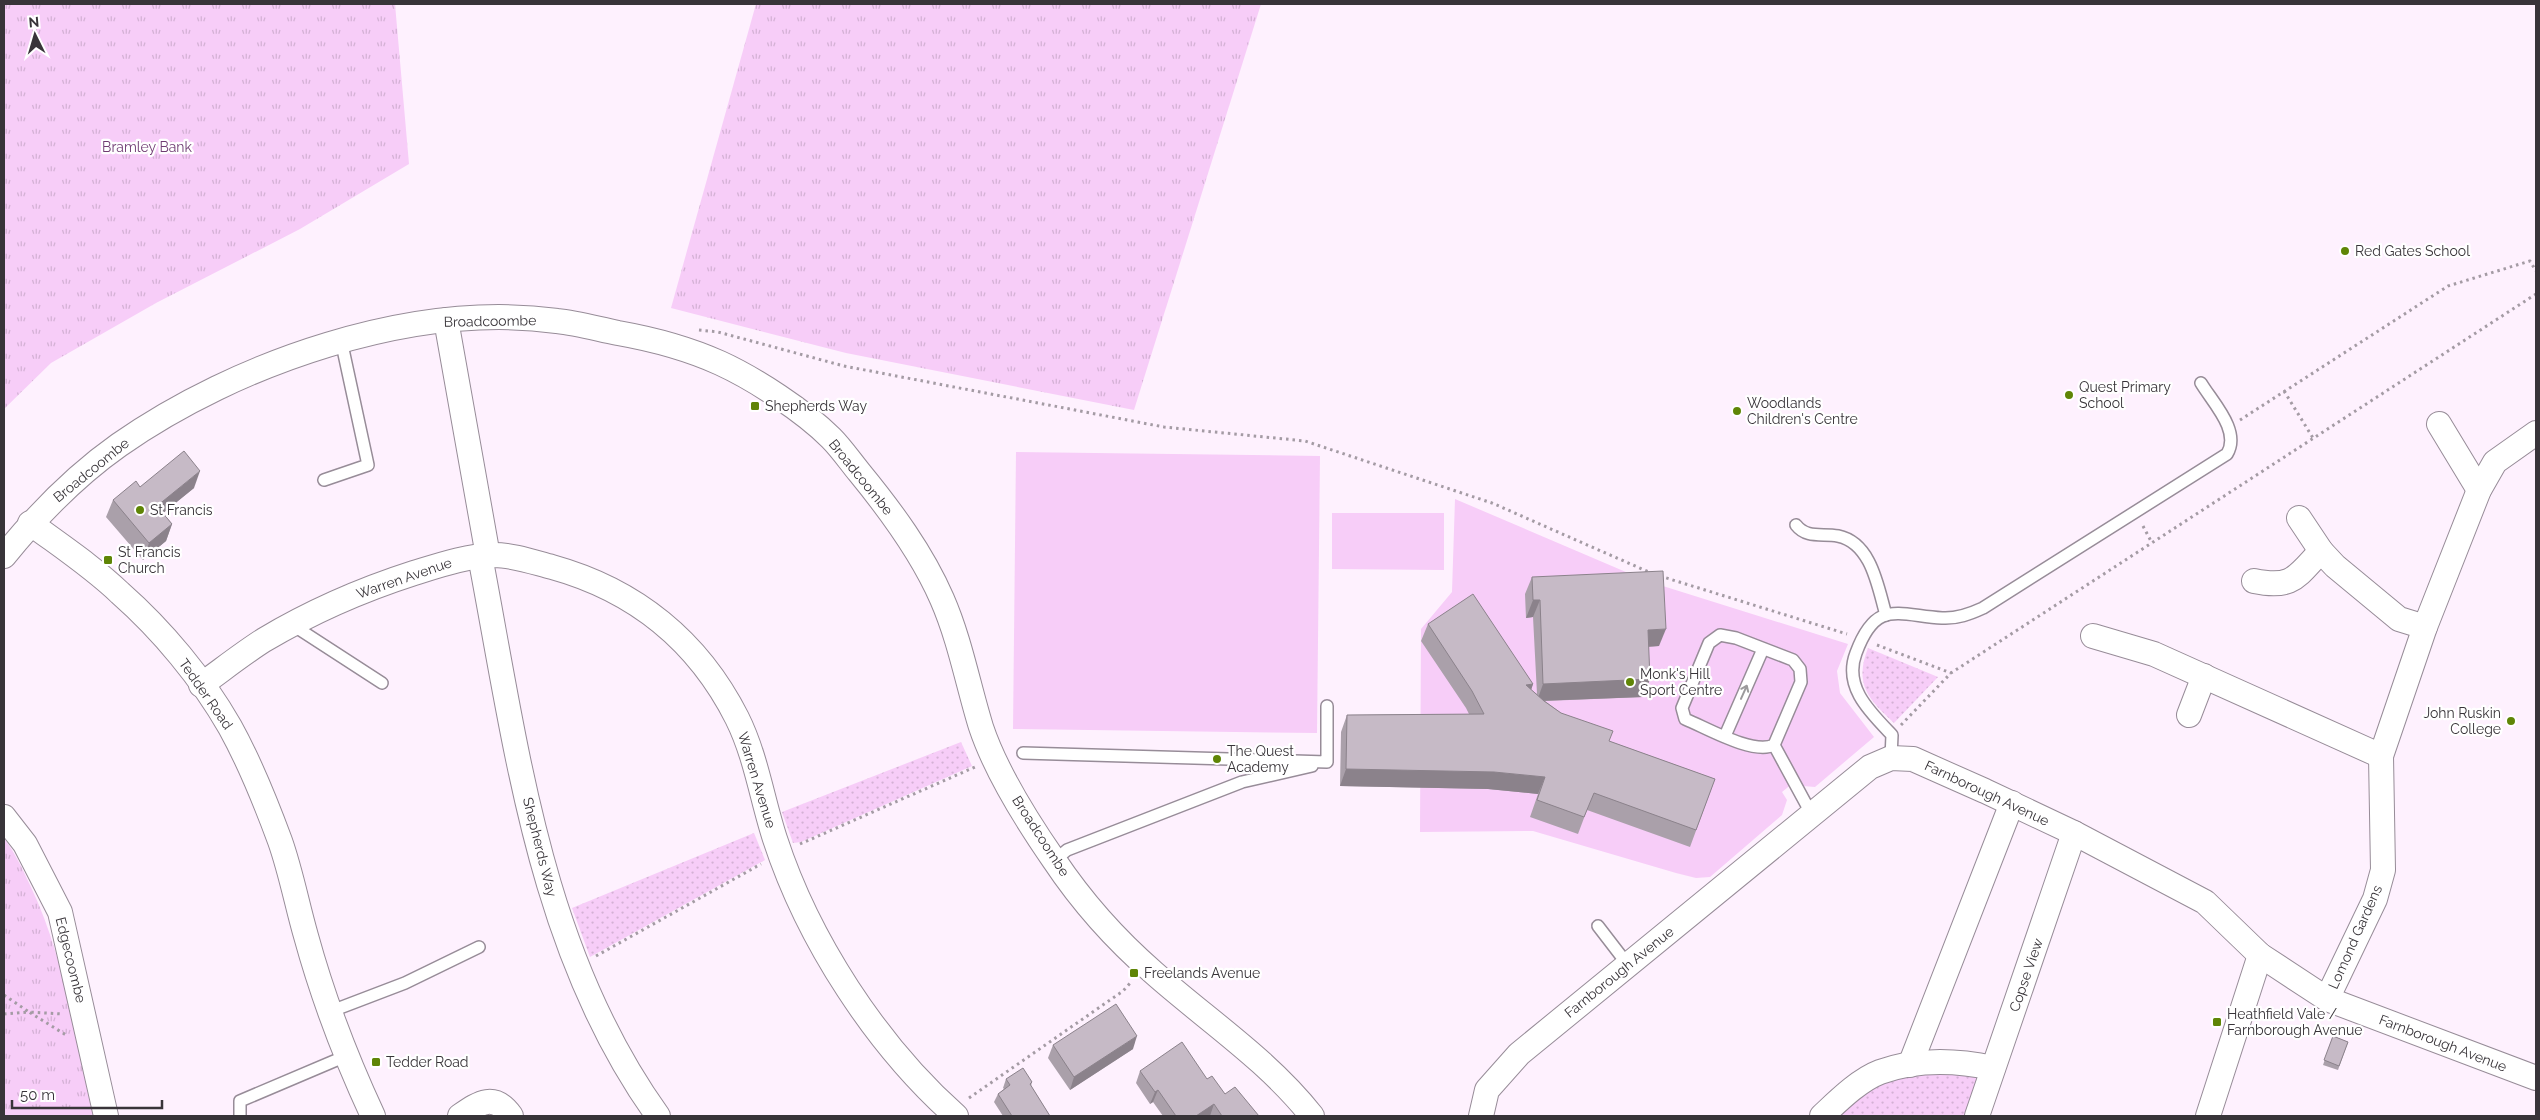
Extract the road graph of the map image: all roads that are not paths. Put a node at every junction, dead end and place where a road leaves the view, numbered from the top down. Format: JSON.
{"nodes":[{"id":1,"x":446,"y":320,"type":"junction"},
{"id":2,"x":341,"y":340,"type":"junction"},
{"id":3,"x":2201,"y":383,"type":"dead end"},
{"id":4,"x":2439,"y":424,"type":"dead end"},
{"id":5,"x":2534,"y":440,"type":"edge"},
{"id":6,"x":324,"y":480,"type":"dead end"},
{"id":7,"x":2480,"y":490,"type":"junction"},
{"id":8,"x":2299,"y":518,"type":"dead end"},
{"id":9,"x":30,"y":524,"type":"junction"},
{"id":10,"x":1796,"y":525,"type":"dead end"},
{"id":11,"x":2321,"y":551,"type":"junction"},
{"id":12,"x":4,"y":556,"type":"edge"},
{"id":13,"x":484,"y":556,"type":"junction"},
{"id":14,"x":2254,"y":581,"type":"dead end"},
{"id":15,"x":1886,"y":615,"type":"junction"},
{"id":16,"x":292,"y":624,"type":"junction"},
{"id":17,"x":2425,"y":627,"type":"junction"},
{"id":18,"x":2093,"y":636,"type":"dead end"},
{"id":19,"x":1763,"y":649,"type":"junction"},
{"id":20,"x":2204,"y":676,"type":"junction"},
{"id":21,"x":382,"y":683,"type":"dead end"},
{"id":22,"x":201,"y":685,"type":"junction"},
{"id":23,"x":1327,"y":706,"type":"dead end"},
{"id":24,"x":2189,"y":714,"type":"dead end"},
{"id":25,"x":1725,"y":736,"type":"junction"},
{"id":26,"x":1774,"y":745,"type":"junction"},
{"id":27,"x":1023,"y":753,"type":"dead end"},
{"id":28,"x":2381,"y":756,"type":"junction"},
{"id":29,"x":1890,"y":758,"type":"junction"},
{"id":30,"x":1327,"y":762,"type":"junction"},
{"id":31,"x":2012,"y":803,"type":"junction"},
{"id":32,"x":1812,"y":815,"type":"junction"},
{"id":33,"x":4,"y":816,"type":"edge"},
{"id":34,"x":2074,"y":834,"type":"junction"},
{"id":35,"x":1054,"y":860,"type":"junction"},
{"id":36,"x":1598,"y":926,"type":"dead end"},
{"id":37,"x":479,"y":947,"type":"dead end"},
{"id":38,"x":2260,"y":955,"type":"junction"},
{"id":39,"x":1628,"y":965,"type":"junction"},
{"id":40,"x":2327,"y":999,"type":"junction"},
{"id":41,"x":329,"y":1012,"type":"junction"},
{"id":42,"x":346,"y":1056,"type":"junction"},
{"id":43,"x":1910,"y":1065,"type":"junction"},
{"id":44,"x":1994,"y":1068,"type":"junction"},
{"id":45,"x":2536,"y":1078,"type":"edge"},
{"id":46,"x":953,"y":1114,"type":"edge"},
{"id":47,"x":106,"y":1116,"type":"edge"},
{"id":48,"x":240,"y":1116,"type":"edge"},
{"id":49,"x":373,"y":1116,"type":"edge"},
{"id":50,"x":460,"y":1116,"type":"edge"},
{"id":51,"x":510,"y":1116,"type":"edge"},
{"id":52,"x":658,"y":1116,"type":"edge"},
{"id":53,"x":1312,"y":1116,"type":"edge"},
{"id":54,"x":1481,"y":1116,"type":"edge"},
{"id":55,"x":1822,"y":1116,"type":"edge"},
{"id":56,"x":1977,"y":1116,"type":"edge"},
{"id":57,"x":2208,"y":1116,"type":"edge"}],
"edges":[{"from":1,"to":2,"type":"street","name":"Broadcoombe"},
{"from":1,"to":13,"type":"street","name":"Shepherds Way"},
{"from":1,"to":35,"type":"street","name":"Broadcoombe"},
{"from":2,"to":6,"type":"lane"},
{"from":2,"to":9,"type":"street","name":"Broadcoombe"},
{"from":3,"to":15,"type":"lane"},
{"from":4,"to":7,"type":"street"},
{"from":5,"to":7,"type":"street","name":"Lomond Gardens"},
{"from":7,"to":17,"type":"street","name":"Lomond Gardens"},
{"from":8,"to":11,"type":"street"},
{"from":9,"to":12,"type":"street","name":"Broadcoombe"},
{"from":9,"to":22,"type":"street","name":"Tedder Road"},
{"from":10,"to":15,"type":"lane"},
{"from":11,"to":14,"type":"street"},
{"from":11,"to":17,"type":"street"},
{"from":13,"to":16,"type":"street","name":"Warren Avenue"},
{"from":13,"to":46,"type":"street","name":"Warren Avenue"},
{"from":13,"to":52,"type":"street","name":"Shepherds Way"},
{"from":15,"to":29,"type":"lane"},
{"from":16,"to":21,"type":"lane"},
{"from":16,"to":22,"type":"street","name":"Warren Avenue"},
{"from":17,"to":28,"type":"street","name":"Lomond Gardens"},
{"from":18,"to":20,"type":"street"},
{"from":25,"to":19,"type":"lane","one_way":true},
{"from":19,"to":25,"type":"lane"},
{"from":19,"to":26,"type":"lane"},
{"from":20,"to":24,"type":"street"},
{"from":20,"to":28,"type":"street"},
{"from":22,"to":41,"type":"street","name":"Tedder Road"},
{"from":23,"to":30,"type":"lane"},
{"from":25,"to":26,"type":"lane"},
{"from":26,"to":32,"type":"lane"},
{"from":27,"to":30,"type":"lane"},
{"from":28,"to":40,"type":"street","name":"Lomond Gardens"},
{"from":29,"to":31,"type":"street","name":"Farnborough Avenue"},
{"from":29,"to":32,"type":"street","name":"Farnborough Avenue"},
{"from":30,"to":35,"type":"lane"},
{"from":31,"to":34,"type":"street","name":"Farnborough Avenue"},
{"from":31,"to":43,"type":"street"},
{"from":32,"to":39,"type":"street","name":"Farnborough Avenue"},
{"from":33,"to":47,"type":"street","name":"Edgecoombe"},
{"from":34,"to":38,"type":"street","name":"Farnborough Avenue"},
{"from":34,"to":44,"type":"street","name":"Copse View"},
{"from":35,"to":53,"type":"street","name":"Broadcoombe"},
{"from":36,"to":39,"type":"lane"},
{"from":37,"to":41,"type":"lane"},
{"from":38,"to":40,"type":"street","name":"Farnborough Avenue"},
{"from":38,"to":57,"type":"street"},
{"from":39,"to":54,"type":"street","name":"Farnborough Avenue"},
{"from":40,"to":45,"type":"street","name":"Farnborough Avenue"},
{"from":41,"to":42,"type":"street","name":"Tedder Road"},
{"from":42,"to":48,"type":"lane"},
{"from":42,"to":49,"type":"street","name":"Tedder Road"},
{"from":43,"to":44,"type":"street"},
{"from":43,"to":55,"type":"street"},
{"from":44,"to":56,"type":"street","name":"Copse View"},
{"from":50,"to":51,"type":"street"}]}
